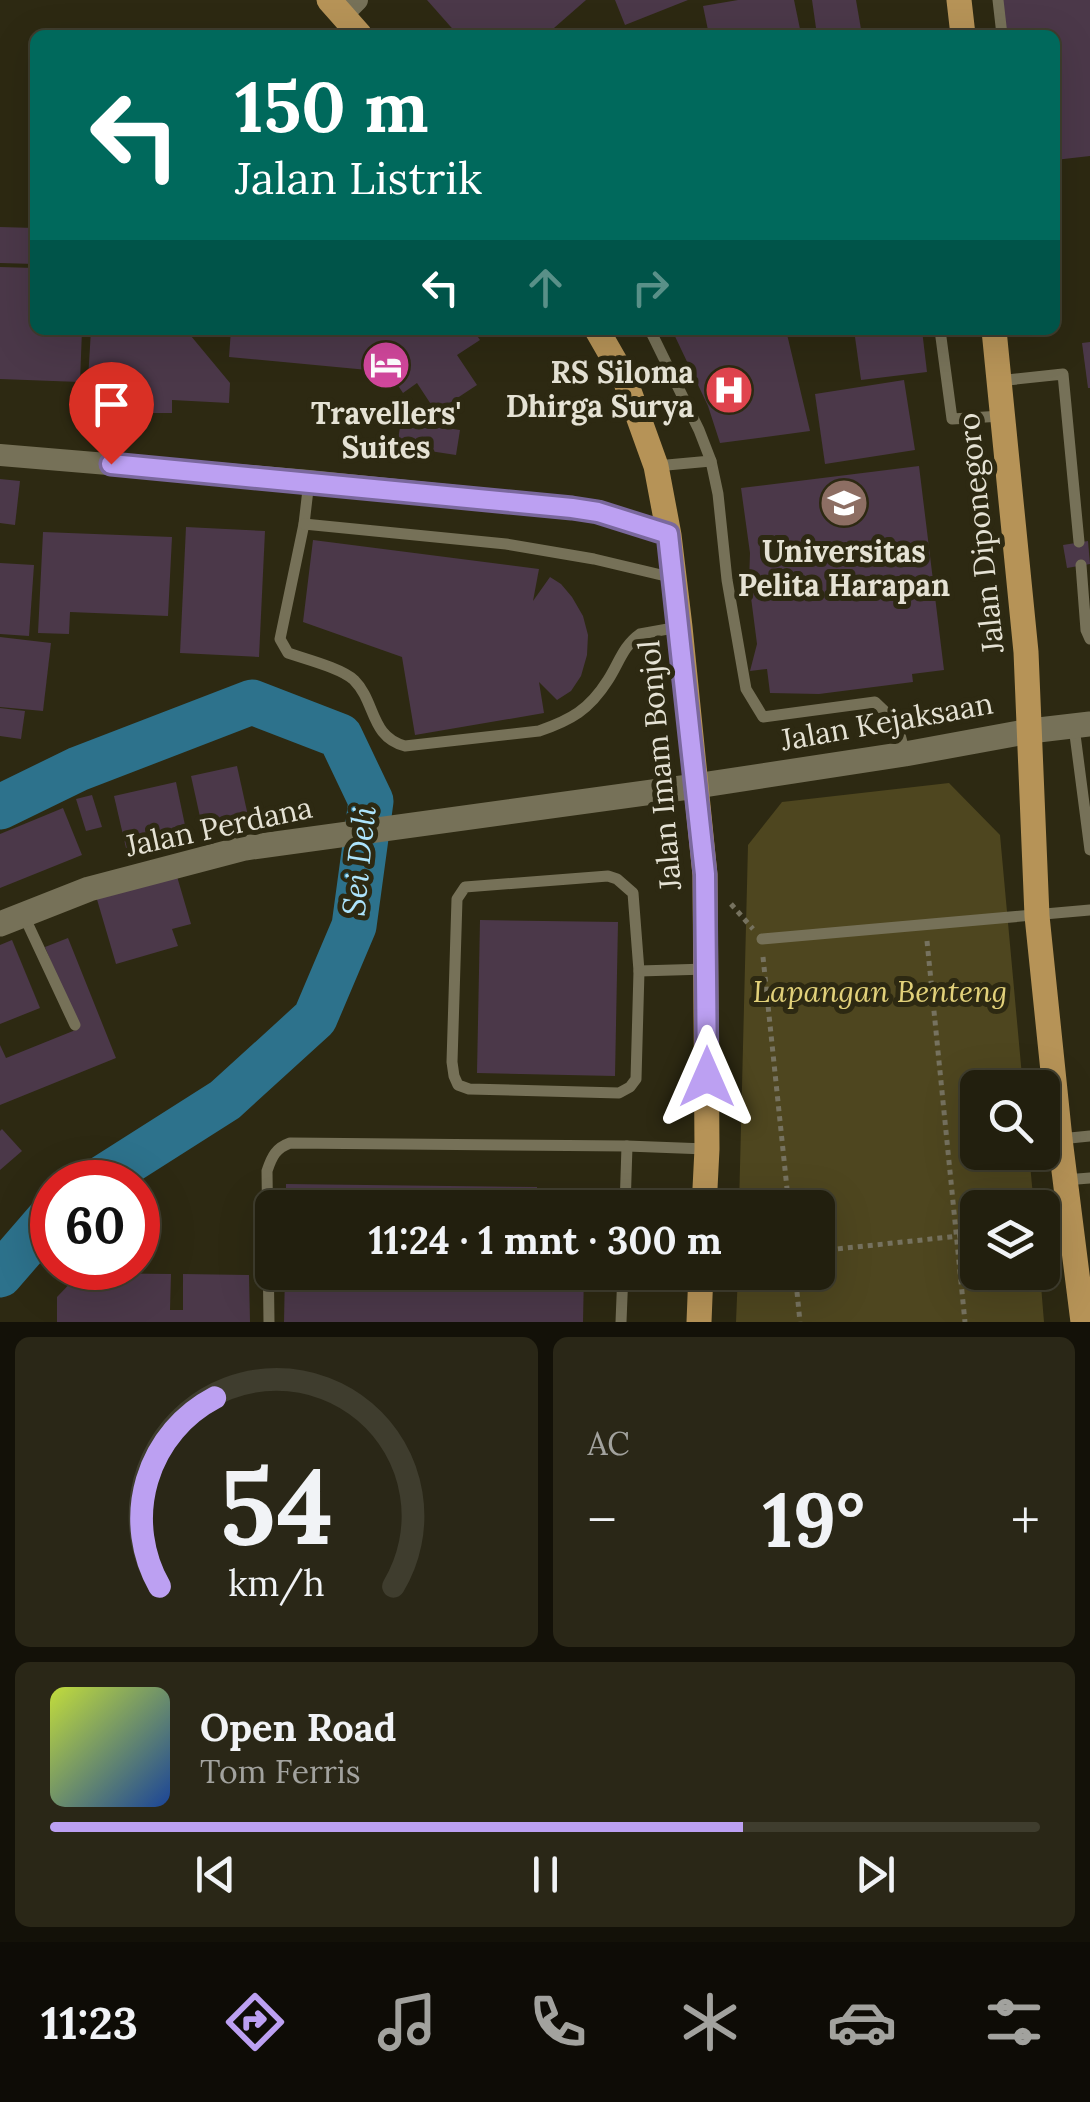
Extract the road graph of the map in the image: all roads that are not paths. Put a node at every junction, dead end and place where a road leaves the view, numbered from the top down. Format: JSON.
{"nodes":[{"id":1,"x":959,"y":0,"type":"edge"},
{"id":2,"x":998,"y":0,"type":"edge"},
{"id":3,"x":343,"y":5,"type":"edge"},
{"id":4,"x":357,"y":30,"type":"edge"},
{"id":5,"x":962,"y":30,"type":"edge"},
{"id":6,"x":1001,"y":30,"type":"edge"},
{"id":7,"x":601,"y":335,"type":"edge"},
{"id":8,"x":652,"y":335,"type":"edge"},
{"id":9,"x":941,"y":335,"type":"edge"},
{"id":10,"x":994,"y":335,"type":"edge"},
{"id":11,"x":998,"y":380,"type":"junction"},
{"id":12,"x":1002,"y":416,"type":"junction"},
{"id":13,"x":0,"y":456,"type":"edge"},
{"id":14,"x":711,"y":461,"type":"junction"},
{"id":15,"x":656,"y":466,"type":"junction"},
{"id":16,"x":309,"y":481,"type":"junction"},
{"id":17,"x":304,"y":524,"type":"junction"},
{"id":18,"x":668,"y":534,"type":"junction"},
{"id":19,"x":1080,"y":542,"type":"dead end"},
{"id":20,"x":1081,"y":566,"type":"dead end"},
{"id":21,"x":674,"y":578,"type":"junction"},
{"id":22,"x":680,"y":627,"type":"junction"},
{"id":23,"x":1090,"y":639,"type":"edge"},
{"id":24,"x":1082,"y":725,"type":"edge"},
{"id":25,"x":1030,"y":730,"type":"junction"},
{"id":26,"x":905,"y":754,"type":"junction"},
{"id":27,"x":696,"y":786,"type":"junction"},
{"id":28,"x":1087,"y":796,"type":"edge"},
{"id":29,"x":1090,"y":850,"type":"edge"},
{"id":30,"x":1090,"y":910,"type":"edge"},
{"id":31,"x":1036,"y":916,"type":"junction"},
{"id":32,"x":11,"y":919,"type":"edge"},
{"id":33,"x":762,"y":939,"type":"road end"},
{"id":34,"x":707,"y":969,"type":"junction"},
{"id":35,"x":639,"y":971,"type":"junction"},
{"id":36,"x":75,"y":1026,"type":"dead end"},
{"id":37,"x":1052,"y":1070,"type":"edge"},
{"id":38,"x":1090,"y":1136,"type":"edge"},
{"id":39,"x":1060,"y":1140,"type":"joint"},
{"id":40,"x":627,"y":1146,"type":"junction"},
{"id":41,"x":706,"y":1150,"type":"junction"},
{"id":42,"x":1078,"y":1179,"type":"edge"},
{"id":43,"x":626,"y":1190,"type":"edge"},
{"id":44,"x":705,"y":1190,"type":"edge"},
{"id":45,"x":622,"y":1290,"type":"edge"},
{"id":46,"x":700,"y":1290,"type":"edge"},
{"id":47,"x":1085,"y":1312,"type":"edge"},
{"id":48,"x":269,"y":1322,"type":"edge"},
{"id":49,"x":621,"y":1322,"type":"edge"},
{"id":50,"x":699,"y":1322,"type":"edge"}],
"edges":[{"from":1,"to":5,"type":"main road"},
{"from":2,"to":6,"type":"lane"},
{"from":3,"to":4,"type":"main road"},
{"from":7,"to":15,"type":"main road","name":"Jalan Imam Bonjol"},
{"from":8,"to":14,"type":"lane"},
{"from":9,"to":12,"type":"lane"},
{"from":10,"to":11,"type":"main road","name":"Jalan Diponegoro"},
{"from":11,"to":12,"type":"main road","name":"Jalan Diponegoro"},
{"from":11,"to":19,"type":"lane"},
{"from":12,"to":25,"type":"main road","name":"Jalan Diponegoro"},
{"from":13,"to":16,"type":"street"},
{"from":14,"to":15,"type":"lane"},
{"from":14,"to":26,"type":"lane"},
{"from":15,"to":18,"type":"main road","name":"Jalan Imam Bonjol"},
{"from":16,"to":17,"type":"lane"},
{"from":16,"to":18,"type":"street"},
{"from":17,"to":21,"type":"lane"},
{"from":17,"to":22,"type":"lane"},
{"from":18,"to":21,"type":"main road","name":"Jalan Imam Bonjol"},
{"from":20,"to":23,"type":"lane"},
{"from":21,"to":22,"type":"main road","name":"Jalan Imam Bonjol"},
{"from":22,"to":27,"type":"main road","name":"Jalan Imam Bonjol"},
{"from":24,"to":25,"type":"main road","name":"Jalan Kejaksaan"},
{"from":24,"to":28,"type":"lane"},
{"from":25,"to":26,"type":"main road","name":"Jalan Kejaksaan"},
{"from":25,"to":31,"type":"main road","name":"Jalan Diponegoro"},
{"from":26,"to":27,"type":"main road","name":"Jalan Kejaksaan"},
{"from":27,"to":32,"type":"main road","name":"Jalan Perdana"},
{"from":27,"to":34,"type":"main road","name":"Jalan Imam Bonjol"},
{"from":28,"to":29,"type":"lane"},
{"from":30,"to":31,"type":"lane"},
{"from":31,"to":33,"type":"lane"},
{"from":31,"to":37,"type":"main road","name":"Jalan Diponegoro"},
{"from":32,"to":36,"type":"lane"},
{"from":34,"to":35,"type":"lane"},
{"from":34,"to":41,"type":"main road","name":"Jalan Imam Bonjol"},
{"from":35,"to":35,"type":"lane"},
{"from":38,"to":39,"type":"lane"},
{"from":39,"to":42,"type":"main road","name":"Jalan Diponegoro"},
{"from":40,"to":41,"type":"lane"},
{"from":40,"to":43,"type":"lane"},
{"from":40,"to":48,"type":"lane"},
{"from":41,"to":44,"type":"main road","name":"Jalan Imam Bonjol"},
{"from":42,"to":47,"type":"main road","name":"Jalan Diponegoro"},
{"from":45,"to":49,"type":"lane"},
{"from":46,"to":50,"type":"main road"}]}
